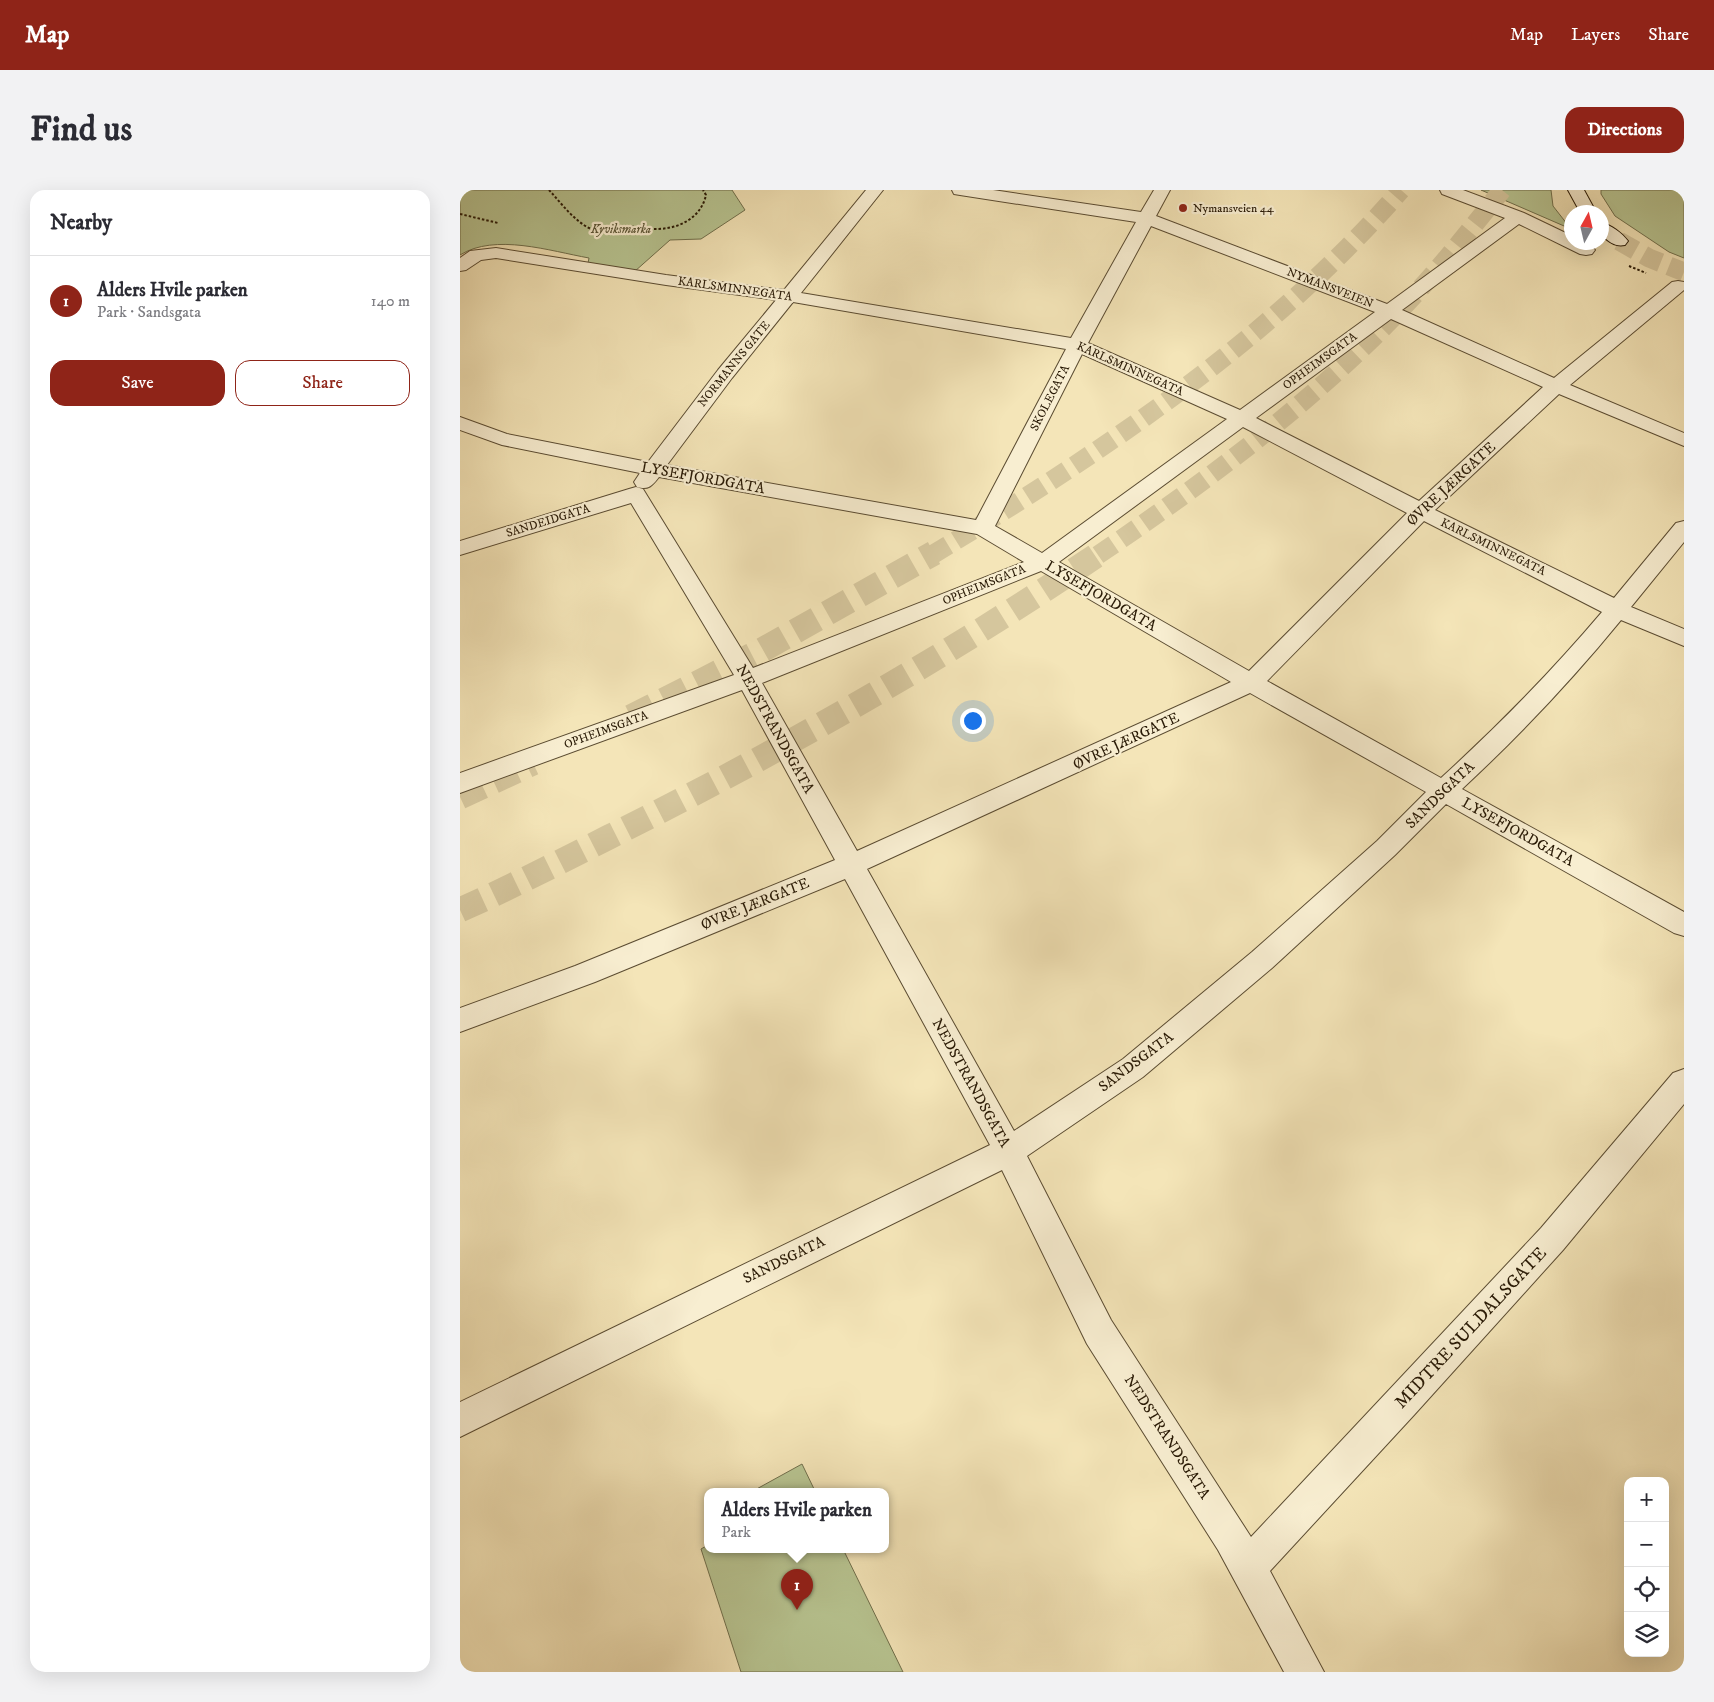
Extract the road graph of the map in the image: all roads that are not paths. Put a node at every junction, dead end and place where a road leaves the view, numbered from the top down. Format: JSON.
{"nodes":[{"id":1,"x":875,"y":190,"type":"edge"},
{"id":2,"x":960,"y":190,"type":"edge"},
{"id":3,"x":1162,"y":190,"type":"edge"},
{"id":4,"x":1576,"y":190,"type":"edge"},
{"id":5,"x":1451,"y":191,"type":"edge"},
{"id":6,"x":1584,"y":205,"type":"edge"},
{"id":7,"x":1518,"y":217,"type":"junction"},
{"id":8,"x":1145,"y":218,"type":"junction"},
{"id":9,"x":1609,"y":234,"type":"edge"},
{"id":10,"x":1564,"y":239,"type":"edge"},
{"id":11,"x":1619,"y":242,"type":"tunnel mouth"},
{"id":12,"x":460,"y":266,"type":"edge"},
{"id":13,"x":1678,"y":286,"type":"road end"},
{"id":14,"x":789,"y":296,"type":"junction"},
{"id":15,"x":1389,"y":311,"type":"junction"},
{"id":16,"x":1077,"y":344,"type":"junction"},
{"id":17,"x":1556,"y":386,"type":"junction"},
{"id":18,"x":1241,"y":418,"type":"junction"},
{"id":19,"x":460,"y":423,"type":"edge"},
{"id":20,"x":1684,"y":440,"type":"edge"},
{"id":21,"x":652,"y":469,"type":"junction"},
{"id":22,"x":636,"y":494,"type":"junction"},
{"id":23,"x":1421,"y":511,"type":"junction"},
{"id":24,"x":982,"y":528,"type":"junction"},
{"id":25,"x":1684,"y":528,"type":"edge"},
{"id":26,"x":460,"y":548,"type":"edge"},
{"id":27,"x":1044,"y":562,"type":"junction"},
{"id":28,"x":1618,"y":610,"type":"junction"},
{"id":29,"x":1684,"y":638,"type":"edge"},
{"id":30,"x":748,"y":679,"type":"junction"},
{"id":31,"x":1251,"y":684,"type":"junction"},
{"id":32,"x":460,"y":783,"type":"edge"},
{"id":33,"x":1443,"y":791,"type":"junction"},
{"id":34,"x":851,"y":865,"type":"junction"},
{"id":35,"x":1684,"y":925,"type":"edge"},
{"id":36,"x":460,"y":1020,"type":"edge"},
{"id":37,"x":1684,"y":1082,"type":"edge"},
{"id":38,"x":1008,"y":1151,"type":"junction"},
{"id":39,"x":460,"y":1420,"type":"edge"},
{"id":40,"x":1248,"y":1566,"type":"junction"},
{"id":41,"x":1305,"y":1672,"type":"edge"}],
"edges":[{"from":1,"to":14,"type":"street","name":"NORMANNS GATE"},
{"from":2,"to":8,"type":"street","name":"NYMANSVEIEN"},
{"from":3,"to":8,"type":"street","name":"SKOLEGATA"},
{"from":4,"to":6,"type":"street"},
{"from":5,"to":7,"type":"street"},
{"from":7,"to":10,"type":"street"},
{"from":7,"to":15,"type":"street","name":"OPHEIMSGATA"},
{"from":8,"to":15,"type":"street","name":"NYMANSVEIEN"},
{"from":8,"to":16,"type":"street","name":"SKOLEGATA"},
{"from":9,"to":11,"type":"street"},
{"from":12,"to":14,"type":"street","name":"KARLSMINNEGATA"},
{"from":13,"to":17,"type":"street","name":"ØVRE JÆRGATE"},
{"from":14,"to":16,"type":"street","name":"KARLSMINNEGATA"},
{"from":14,"to":21,"type":"street","name":"NORMANNS GATE"},
{"from":15,"to":17,"type":"street","name":"NYMANSVEIEN"},
{"from":15,"to":18,"type":"street","name":"OPHEIMSGATA"},
{"from":16,"to":18,"type":"street","name":"KARLSMINNEGATA"},
{"from":16,"to":24,"type":"street","name":"SKOLEGATA"},
{"from":17,"to":20,"type":"street","name":"NYMANSVEIEN"},
{"from":17,"to":23,"type":"street","name":"ØVRE JÆRGATE"},
{"from":18,"to":23,"type":"street","name":"KARLSMINNEGATA"},
{"from":18,"to":27,"type":"street","name":"OPHEIMSGATA"},
{"from":19,"to":21,"type":"street","name":"LYSEFJORDGATA"},
{"from":21,"to":22,"type":"street","name":"NORMANNS GATE"},
{"from":21,"to":24,"type":"street","name":"LYSEFJORDGATA"},
{"from":22,"to":26,"type":"street","name":"SANDEIDGATA"},
{"from":22,"to":30,"type":"street","name":"NEDSTRANDSGATA"},
{"from":23,"to":28,"type":"street","name":"KARLSMINNEGATA"},
{"from":23,"to":31,"type":"street","name":"ØVRE JÆRGATE"},
{"from":24,"to":27,"type":"street","name":"LYSEFJORDGATA"},
{"from":25,"to":28,"type":"street","name":"SANDSGATA"},
{"from":27,"to":30,"type":"street","name":"OPHEIMSGATA"},
{"from":27,"to":31,"type":"street","name":"LYSEFJORDGATA"},
{"from":28,"to":29,"type":"street","name":"KARLSMINNEGATA"},
{"from":28,"to":33,"type":"street","name":"SANDSGATA"},
{"from":30,"to":32,"type":"street","name":"OPHEIMSGATA"},
{"from":30,"to":34,"type":"street","name":"NEDSTRANDSGATA"},
{"from":31,"to":33,"type":"street","name":"LYSEFJORDGATA"},
{"from":31,"to":34,"type":"street","name":"ØVRE JÆRGATE"},
{"from":33,"to":35,"type":"street","name":"LYSEFJORDGATA"},
{"from":33,"to":38,"type":"street","name":"SANDSGATA"},
{"from":34,"to":36,"type":"street","name":"ØVRE JÆRGATE"},
{"from":34,"to":38,"type":"street","name":"NEDSTRANDSGATA"},
{"from":37,"to":40,"type":"street","name":"MIDTRE SULDALSGATE"},
{"from":38,"to":39,"type":"street","name":"SANDSGATA"},
{"from":38,"to":40,"type":"street","name":"NEDSTRANDSGATA"},
{"from":40,"to":41,"type":"street","name":"NEDSTRANDSGATA"}]}
